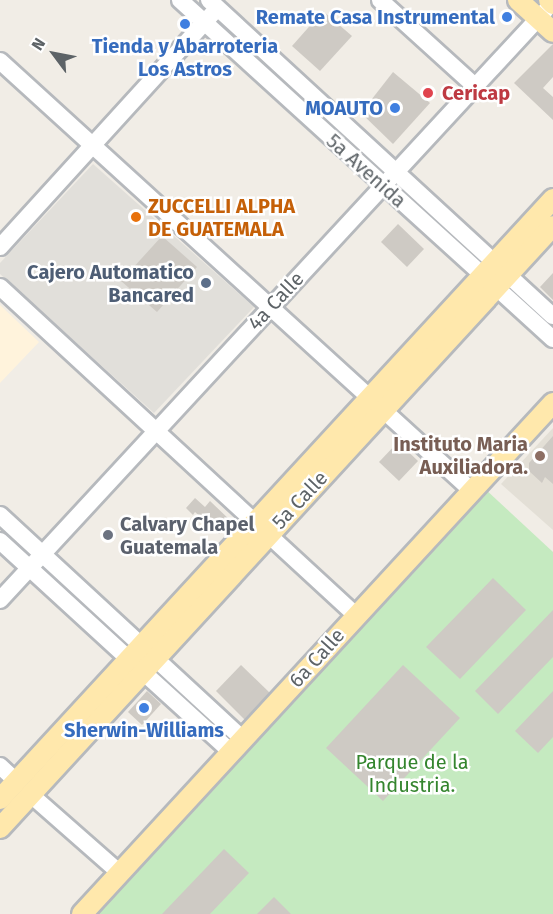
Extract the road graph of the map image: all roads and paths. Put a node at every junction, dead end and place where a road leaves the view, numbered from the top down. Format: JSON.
{"nodes":[{"id":1,"x":180,"y":0,"type":"edge"},
{"id":2,"x":380,"y":0,"type":"edge"},
{"id":3,"x":518,"y":0,"type":"edge"},
{"id":4,"x":552,"y":2,"type":"edge"},
{"id":5,"x":217,"y":3,"type":"edge"},
{"id":6,"x":538,"y":18,"type":"junction"},
{"id":7,"x":205,"y":22,"type":"junction"},
{"id":8,"x":553,"y":32,"type":"edge"},
{"id":9,"x":0,"y":61,"type":"edge"},
{"id":10,"x":475,"y":86,"type":"junction"},
{"id":11,"x":92,"y":145,"type":"junction"},
{"id":12,"x":395,"y":172,"type":"junction"},
{"id":13,"x":382,"y":186,"type":"junction"},
{"id":14,"x":553,"y":199,"type":"edge"},
{"id":15,"x":553,"y":226,"type":"edge"},
{"id":16,"x":0,"y":246,"type":"edge"},
{"id":17,"x":495,"y":275,"type":"junction"},
{"id":18,"x":0,"y":287,"type":"edge"},
{"id":19,"x":270,"y":308,"type":"junction"},
{"id":20,"x":553,"y":316,"type":"edge"},
{"id":21,"x":553,"y":339,"type":"edge"},
{"id":22,"x":553,"y":403,"type":"edge"},
{"id":23,"x":376,"y":404,"type":"junction"},
{"id":24,"x":155,"y":432,"type":"junction"},
{"id":25,"x":471,"y":490,"type":"junction"},
{"id":26,"x":0,"y":515,"type":"edge"},
{"id":27,"x":261,"y":529,"type":"junction"},
{"id":28,"x":0,"y":541,"type":"edge"},
{"id":29,"x":43,"y":554,"type":"junction"},
{"id":30,"x":30,"y":568,"type":"junction"},
{"id":31,"x":0,"y":600,"type":"edge"},
{"id":32,"x":356,"y":615,"type":"junction"},
{"id":33,"x":142,"y":658,"type":"junction"},
{"id":34,"x":237,"y":745,"type":"junction"},
{"id":35,"x":0,"y":766,"type":"edge"},
{"id":36,"x":23,"y":787,"type":"junction"},
{"id":37,"x":0,"y":799,"type":"edge"},
{"id":38,"x":0,"y":828,"type":"edge"},
{"id":39,"x":120,"y":873,"type":"junction"},
{"id":40,"x":82,"y":914,"type":"edge"}],
"edges":[{"from":1,"to":7,"type":"street","name":"5a Avenida"},
{"from":2,"to":10,"type":"street"},
{"from":3,"to":6,"type":"main road"},
{"from":4,"to":6,"type":"street","name":"4a Calle"},
{"from":5,"to":7,"type":"street"},
{"from":5,"to":12,"type":"street","name":"5a Avenida"},
{"from":6,"to":8,"type":"main road"},
{"from":6,"to":10,"type":"street","name":"4a Calle"},
{"from":7,"to":11,"type":"street"},
{"from":7,"to":13,"type":"street","name":"5a Avenida"},
{"from":9,"to":11,"type":"street"},
{"from":10,"to":12,"type":"street","name":"4a Calle"},
{"from":11,"to":16,"type":"street"},
{"from":11,"to":19,"type":"street"},
{"from":12,"to":13,"type":"street","name":"4a Calle"},
{"from":12,"to":17,"type":"street","name":"5a Avenida"},
{"from":13,"to":17,"type":"street","name":"5a Avenida"},
{"from":13,"to":19,"type":"street","name":"4a Calle"},
{"from":14,"to":17,"type":"main road","name":"5a Calle"},
{"from":15,"to":17,"type":"main road","name":"5a Calle"},
{"from":17,"to":20,"type":"street","name":"5a Avenida"},
{"from":17,"to":21,"type":"street","name":"5a Avenida"},
{"from":17,"to":23,"type":"main road","name":"5a Calle"},
{"from":18,"to":24,"type":"street"},
{"from":19,"to":23,"type":"street"},
{"from":19,"to":24,"type":"street","name":"4a Calle"},
{"from":22,"to":25,"type":"main road","name":"6a Calle"},
{"from":23,"to":25,"type":"street"},
{"from":23,"to":27,"type":"main road","name":"5a Calle"},
{"from":24,"to":27,"type":"street"},
{"from":24,"to":29,"type":"street","name":"4a Calle"},
{"from":25,"to":32,"type":"main road","name":"6a Calle"},
{"from":26,"to":29,"type":"street"},
{"from":27,"to":32,"type":"street"},
{"from":27,"to":33,"type":"main road","name":"5a Calle"},
{"from":28,"to":30,"type":"street"},
{"from":29,"to":30,"type":"street","name":"4a Calle"},
{"from":29,"to":33,"type":"street"},
{"from":30,"to":31,"type":"street","name":"4a Calle"},
{"from":30,"to":33,"type":"street"},
{"from":32,"to":34,"type":"main road","name":"6a Calle"},
{"from":33,"to":34,"type":"street"},
{"from":33,"to":36,"type":"main road","name":"5a Calle"},
{"from":34,"to":39,"type":"main road","name":"6a Calle"},
{"from":35,"to":36,"type":"street"},
{"from":36,"to":37,"type":"main road","name":"5a Calle"},
{"from":36,"to":38,"type":"main road","name":"5a Calle"},
{"from":36,"to":39,"type":"street"},
{"from":39,"to":40,"type":"main road","name":"6a Calle"}]}
